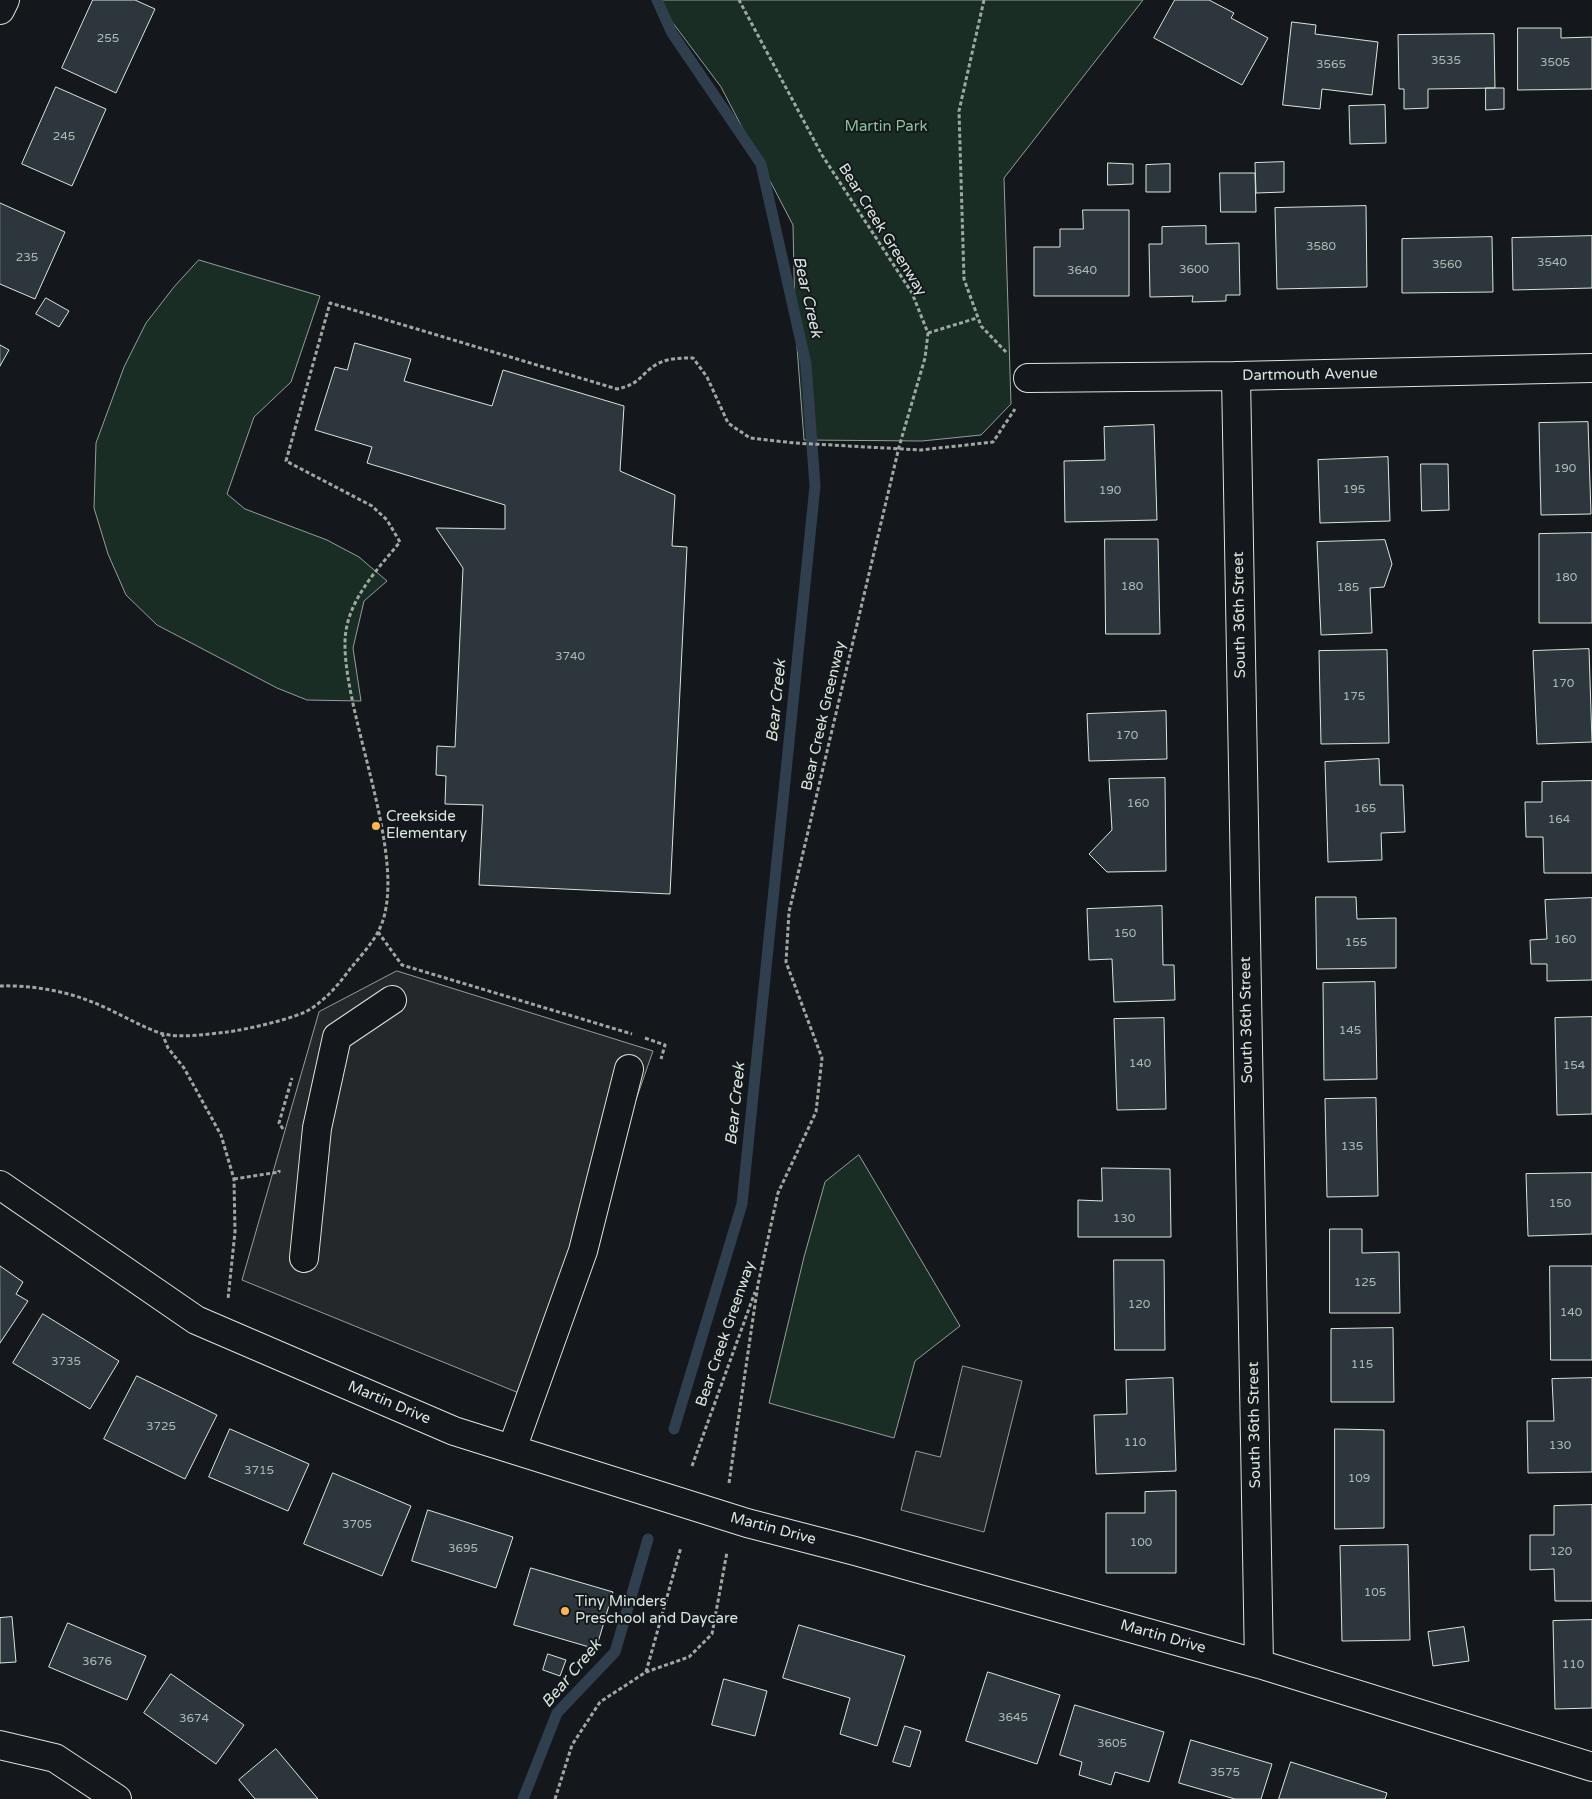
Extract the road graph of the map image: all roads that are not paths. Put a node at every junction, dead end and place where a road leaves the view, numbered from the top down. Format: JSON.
{"nodes":[{"id":1,"x":5,"y":0,"type":"edge"},
{"id":2,"x":0,"y":10,"type":"edge"},
{"id":3,"x":1592,"y":368,"type":"edge"},
{"id":4,"x":1236,"y":376,"type":"junction"},
{"id":5,"x":1028,"y":378,"type":"road end"},
{"id":6,"x":392,"y":1000,"type":"dead end"},
{"id":7,"x":629,"y":1070,"type":"dead end"},
{"id":8,"x":0,"y":1185,"type":"edge"},
{"id":9,"x":304,"y":1258,"type":"dead end"},
{"id":10,"x":512,"y":1449,"type":"junction"},
{"id":11,"x":1259,"y":1664,"type":"junction"},
{"id":12,"x":0,"y":1745,"type":"edge"},
{"id":13,"x":1592,"y":1767,"type":"edge"},
{"id":14,"x":117,"y":1799,"type":"edge"}],
"edges":[{"from":1,"to":2,"type":"street"},
{"from":3,"to":4,"type":"street","name":"Dartmouth Avenue"},
{"from":4,"to":5,"type":"street","name":"Dartmouth Avenue"},
{"from":4,"to":11,"type":"street","name":"South 36th Street"},
{"from":6,"to":9,"type":"street"},
{"from":7,"to":10,"type":"street"},
{"from":8,"to":10,"type":"street","name":"Martin Drive"},
{"from":10,"to":11,"type":"street","name":"Martin Drive"},
{"from":11,"to":13,"type":"street","name":"Martin Drive"},
{"from":12,"to":14,"type":"street"}]}
